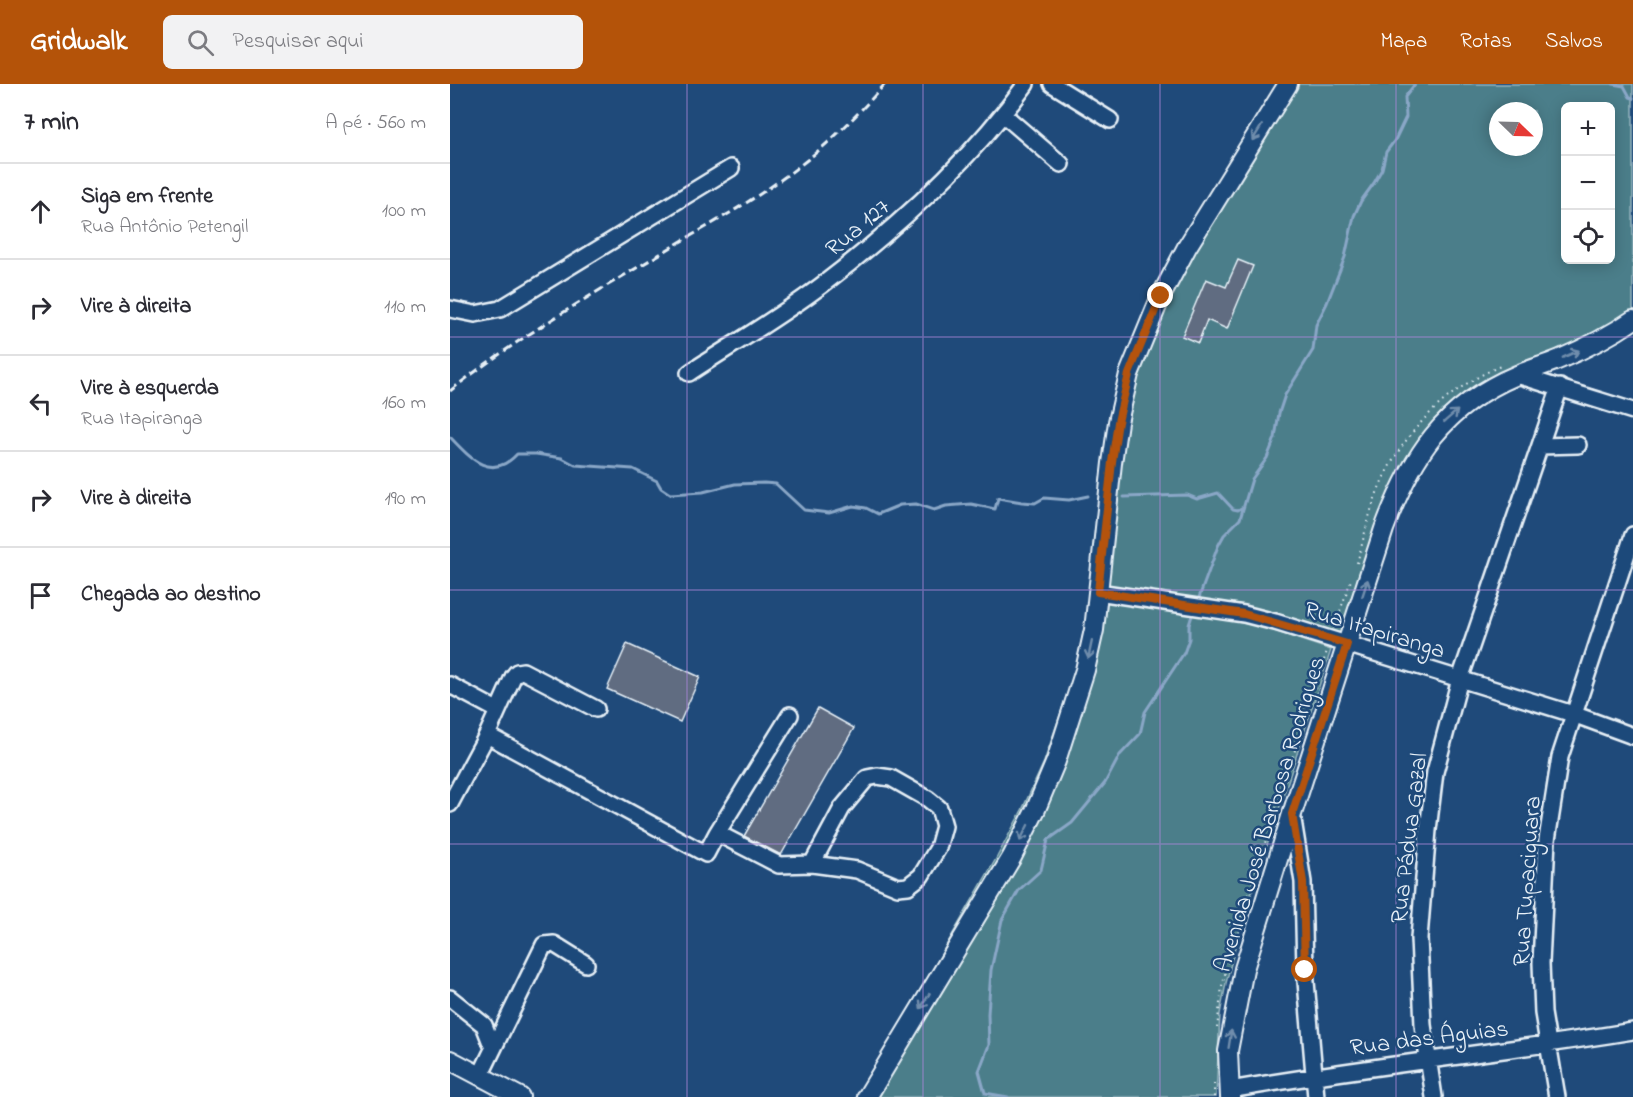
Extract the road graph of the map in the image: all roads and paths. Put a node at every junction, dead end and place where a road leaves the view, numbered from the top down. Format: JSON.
{"nodes":[{"id":1,"x":1026,"y":84,"type":"edge"},
{"id":2,"x":1052,"y":84,"type":"edge"},
{"id":3,"x":1288,"y":84,"type":"edge"},
{"id":4,"x":1004,"y":115,"type":"junction"},
{"id":5,"x":1110,"y":120,"type":"dead end"},
{"id":6,"x":1061,"y":164,"type":"dead end"},
{"id":7,"x":732,"y":168,"type":"dead end"},
{"id":8,"x":450,"y":309,"type":"edge"},
{"id":9,"x":1633,"y":320,"type":"edge"},
{"id":10,"x":689,"y":373,"type":"dead end"},
{"id":11,"x":1517,"y":375,"type":"junction"},
{"id":12,"x":1560,"y":387,"type":"junction"},
{"id":13,"x":1633,"y":411,"type":"edge"},
{"id":14,"x":1578,"y":445,"type":"dead end"},
{"id":15,"x":1540,"y":446,"type":"junction"},
{"id":16,"x":1633,"y":535,"type":"edge"},
{"id":17,"x":1098,"y":592,"type":"junction"},
{"id":18,"x":1347,"y":644,"type":"junction"},
{"id":19,"x":1460,"y":679,"type":"junction"},
{"id":20,"x":450,"y":685,"type":"edge"},
{"id":21,"x":596,"y":709,"type":"dead end"},
{"id":22,"x":497,"y":710,"type":"junction"},
{"id":23,"x":1573,"y":714,"type":"junction"},
{"id":24,"x":790,"y":715,"type":"dead end"},
{"id":25,"x":487,"y":735,"type":"junction"},
{"id":26,"x":1633,"y":736,"type":"edge"},
{"id":27,"x":450,"y":804,"type":"edge"},
{"id":28,"x":1292,"y":814,"type":"junction"},
{"id":29,"x":717,"y":833,"type":"junction"},
{"id":30,"x":812,"y":864,"type":"junction"},
{"id":31,"x":586,"y":964,"type":"dead end"},
{"id":32,"x":450,"y":998,"type":"edge"},
{"id":33,"x":1633,"y":1031,"type":"edge"},
{"id":34,"x":1548,"y":1045,"type":"junction"},
{"id":35,"x":493,"y":1048,"type":"junction"},
{"id":36,"x":450,"y":1060,"type":"edge"},
{"id":37,"x":1428,"y":1060,"type":"junction"},
{"id":38,"x":1314,"y":1075,"type":"junction"},
{"id":39,"x":480,"y":1076,"type":"junction"},
{"id":40,"x":1230,"y":1093,"type":"edge"},
{"id":41,"x":511,"y":1095,"type":"edge"},
{"id":42,"x":867,"y":1097,"type":"edge"},
{"id":43,"x":1316,"y":1097,"type":"edge"},
{"id":44,"x":1434,"y":1097,"type":"edge"},
{"id":45,"x":1557,"y":1097,"type":"edge"}],
"edges":[{"from":1,"to":4,"type":"street","name":"Rua 127"},
{"from":2,"to":5,"type":"street"},
{"from":3,"to":17,"type":"main road","one_way":true},
{"from":4,"to":6,"type":"street"},
{"from":4,"to":10,"type":"street","name":"Rua 127"},
{"from":7,"to":8,"type":"street"},
{"from":11,"to":9,"type":"main road","name":"Avenida José Barbosa Rodrigues","one_way":true},
{"from":11,"to":12,"type":"street"},
{"from":18,"to":11,"type":"main road","name":"Avenida José Barbosa Rodrigues","one_way":true},
{"from":12,"to":13,"type":"street"},
{"from":12,"to":15,"type":"street","name":"Rua Pádua Gazal"},
{"from":14,"to":15,"type":"street"},
{"from":15,"to":19,"type":"street","name":"Rua Pádua Gazal"},
{"from":16,"to":23,"type":"street","name":"Rua Tupaciguara"},
{"from":17,"to":18,"type":"street","name":"Rua Itapiranga"},
{"from":17,"to":42,"type":"main road","one_way":true},
{"from":18,"to":19,"type":"street","name":"Rua Itapiranga"},
{"from":18,"to":28,"type":"main road","name":"Avenida José Barbosa Rodrigues"},
{"from":19,"to":23,"type":"street","name":"Rua Itapiranga"},
{"from":19,"to":37,"type":"street","name":"Rua Pádua Gazal"},
{"from":20,"to":22,"type":"street"},
{"from":21,"to":22,"type":"street"},
{"from":22,"to":25,"type":"street"},
{"from":23,"to":26,"type":"street","name":"Rua Itapiranga"},
{"from":23,"to":34,"type":"street","name":"Rua Tupaciguara"},
{"from":24,"to":29,"type":"street"},
{"from":25,"to":27,"type":"street"},
{"from":25,"to":29,"type":"street"},
{"from":28,"to":38,"type":"street"},
{"from":40,"to":28,"type":"main road","name":"Avenida José Barbosa Rodrigues","one_way":true},
{"from":29,"to":30,"type":"street"},
{"from":30,"to":30,"type":"street"},
{"from":31,"to":35,"type":"street"},
{"from":32,"to":35,"type":"street"},
{"from":33,"to":34,"type":"street","name":"Rua das Águias"},
{"from":34,"to":37,"type":"street","name":"Rua das Águias"},
{"from":34,"to":45,"type":"street","name":"Rua Tupaciguara"},
{"from":35,"to":39,"type":"street"},
{"from":36,"to":39,"type":"main road"},
{"from":37,"to":38,"type":"street","name":"Rua das Águias"},
{"from":37,"to":44,"type":"street","name":"Rua Pádua Gazal"},
{"from":38,"to":40,"type":"street","name":"Rua das Águias"},
{"from":38,"to":43,"type":"street"},
{"from":39,"to":41,"type":"main road"}]}
